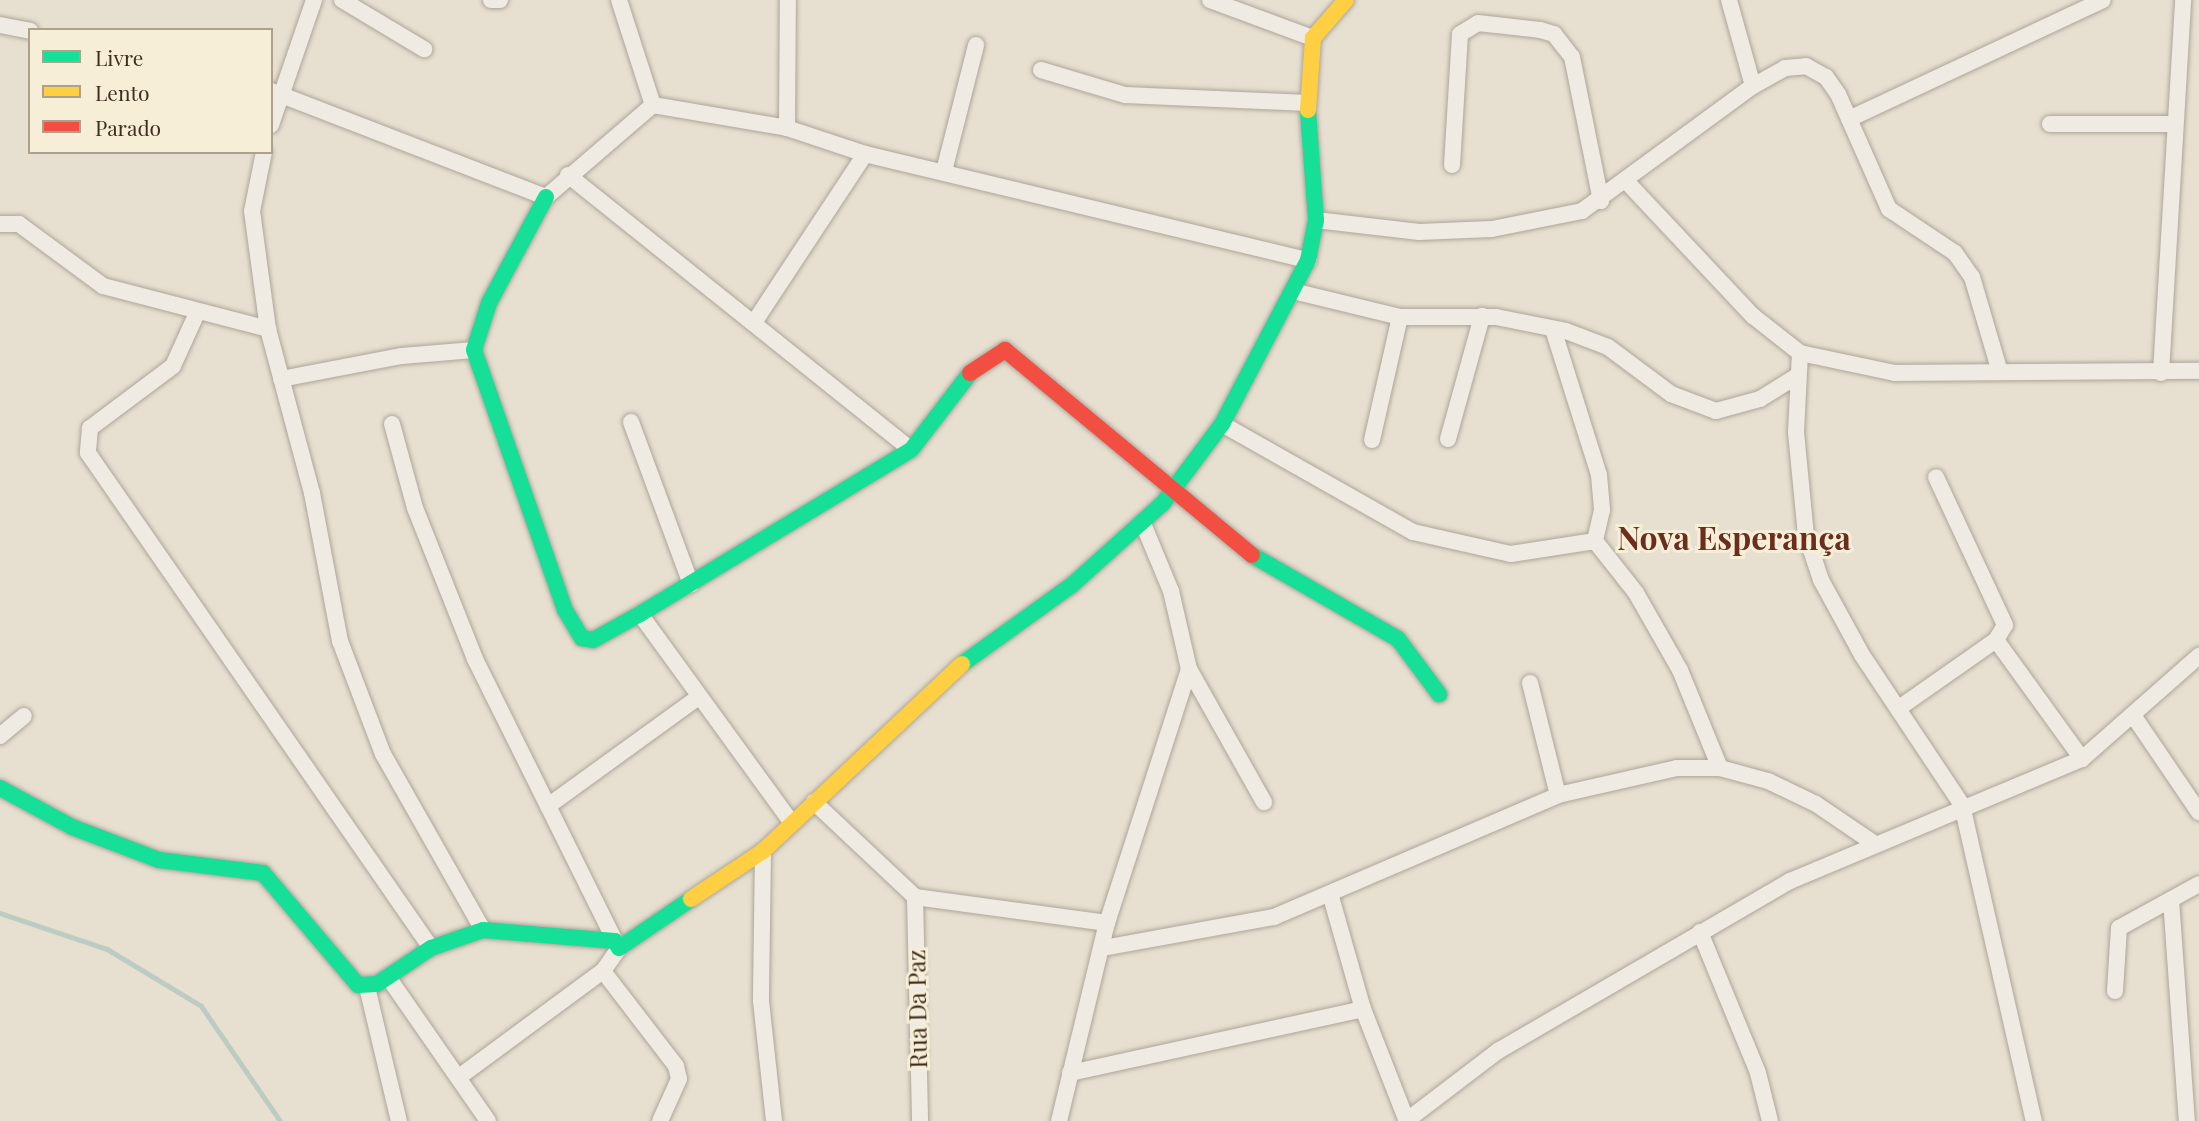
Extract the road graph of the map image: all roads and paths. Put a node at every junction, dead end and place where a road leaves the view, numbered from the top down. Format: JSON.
{"nodes":[{"id":1,"x":314,"y":0,"type":"edge"},
{"id":2,"x":342,"y":0,"type":"edge"},
{"id":3,"x":491,"y":0,"type":"edge"},
{"id":4,"x":500,"y":0,"type":"edge"},
{"id":5,"x":619,"y":0,"type":"edge"},
{"id":6,"x":788,"y":0,"type":"edge"},
{"id":7,"x":1210,"y":0,"type":"edge"},
{"id":8,"x":1346,"y":0,"type":"edge"},
{"id":9,"x":1728,"y":0,"type":"edge"},
{"id":10,"x":2103,"y":0,"type":"edge"},
{"id":11,"x":2183,"y":0,"type":"edge"},
{"id":12,"x":0,"y":25,"type":"edge"},
{"id":13,"x":28,"y":31,"type":"edge"},
{"id":14,"x":1313,"y":38,"type":"junction"},
{"id":15,"x":976,"y":45,"type":"dead end"},
{"id":16,"x":424,"y":49,"type":"dead end"},
{"id":17,"x":1041,"y":70,"type":"dead end"},
{"id":18,"x":1753,"y":86,"type":"junction"},
{"id":19,"x":275,"y":93,"type":"edge"},
{"id":20,"x":1308,"y":103,"type":"junction"},
{"id":21,"x":653,"y":105,"type":"junction"},
{"id":22,"x":1849,"y":119,"type":"junction"},
{"id":23,"x":2050,"y":124,"type":"dead end"},
{"id":24,"x":2175,"y":124,"type":"junction"},
{"id":25,"x":787,"y":128,"type":"junction"},
{"id":26,"x":264,"y":154,"type":"edge"},
{"id":27,"x":865,"y":154,"type":"junction"},
{"id":28,"x":1452,"y":165,"type":"dead end"},
{"id":29,"x":944,"y":172,"type":"junction"},
{"id":30,"x":568,"y":175,"type":"junction"},
{"id":31,"x":1627,"y":182,"type":"junction"},
{"id":32,"x":546,"y":197,"type":"junction"},
{"id":33,"x":1601,"y":201,"type":"junction"},
{"id":34,"x":1316,"y":220,"type":"junction"},
{"id":35,"x":0,"y":224,"type":"edge"},
{"id":36,"x":1308,"y":260,"type":"junction"},
{"id":37,"x":1297,"y":292,"type":"junction"},
{"id":38,"x":197,"y":313,"type":"junction"},
{"id":39,"x":1482,"y":316,"type":"junction"},
{"id":40,"x":1400,"y":317,"type":"junction"},
{"id":41,"x":755,"y":321,"type":"junction"},
{"id":42,"x":268,"y":329,"type":"junction"},
{"id":43,"x":1553,"y":329,"type":"junction"},
{"id":44,"x":474,"y":350,"type":"junction"},
{"id":45,"x":1800,"y":353,"type":"junction"},
{"id":46,"x":2199,"y":371,"type":"edge"},
{"id":47,"x":2000,"y":372,"type":"junction"},
{"id":48,"x":2161,"y":373,"type":"junction"},
{"id":49,"x":1797,"y":376,"type":"junction"},
{"id":50,"x":281,"y":379,"type":"junction"},
{"id":51,"x":631,"y":422,"type":"dead end"},
{"id":52,"x":392,"y":424,"type":"dead end"},
{"id":53,"x":1222,"y":424,"type":"junction"},
{"id":54,"x":1448,"y":439,"type":"dead end"},
{"id":55,"x":1372,"y":440,"type":"dead end"},
{"id":56,"x":911,"y":450,"type":"junction"},
{"id":57,"x":1936,"y":477,"type":"dead end"},
{"id":58,"x":1175,"y":488,"type":"junction"},
{"id":59,"x":1144,"y":526,"type":"junction"},
{"id":60,"x":1595,"y":541,"type":"junction"},
{"id":61,"x":691,"y":584,"type":"junction"},
{"id":62,"x":640,"y":614,"type":"junction"},
{"id":63,"x":1996,"y":640,"type":"junction"},
{"id":64,"x":2199,"y":656,"type":"edge"},
{"id":65,"x":1189,"y":668,"type":"junction"},
{"id":66,"x":1530,"y":683,"type":"dead end"},
{"id":67,"x":1439,"y":694,"type":"dead end"},
{"id":68,"x":697,"y":698,"type":"junction"},
{"id":69,"x":1899,"y":709,"type":"junction"},
{"id":70,"x":24,"y":716,"type":"dead end"},
{"id":71,"x":2135,"y":719,"type":"junction"},
{"id":72,"x":0,"y":736,"type":"edge"},
{"id":73,"x":2082,"y":758,"type":"junction"},
{"id":74,"x":1720,"y":768,"type":"junction"},
{"id":75,"x":0,"y":788,"type":"edge"},
{"id":76,"x":1558,"y":795,"type":"junction"},
{"id":77,"x":814,"y":802,"type":"junction"},
{"id":78,"x":1264,"y":802,"type":"dead end"},
{"id":79,"x":548,"y":806,"type":"junction"},
{"id":80,"x":1962,"y":806,"type":"junction"},
{"id":81,"x":2199,"y":812,"type":"edge"},
{"id":82,"x":791,"y":822,"type":"junction"},
{"id":83,"x":1872,"y":842,"type":"junction"},
{"id":84,"x":763,"y":851,"type":"junction"},
{"id":85,"x":2199,"y":884,"type":"edge"},
{"id":86,"x":915,"y":897,"type":"junction"},
{"id":87,"x":1331,"y":897,"type":"junction"},
{"id":88,"x":2171,"y":900,"type":"junction"},
{"id":89,"x":1107,"y":923,"type":"junction"},
{"id":90,"x":483,"y":930,"type":"junction"},
{"id":91,"x":1700,"y":932,"type":"junction"},
{"id":92,"x":617,"y":944,"type":"junction"},
{"id":93,"x":431,"y":948,"type":"junction"},
{"id":94,"x":1102,"y":948,"type":"junction"},
{"id":95,"x":603,"y":971,"type":"junction"},
{"id":96,"x":388,"y":976,"type":"junction"},
{"id":97,"x":367,"y":987,"type":"junction"},
{"id":98,"x":2115,"y":991,"type":"dead end"},
{"id":99,"x":1363,"y":1009,"type":"junction"},
{"id":100,"x":1070,"y":1073,"type":"junction"},
{"id":101,"x":459,"y":1077,"type":"junction"},
{"id":102,"x":398,"y":1121,"type":"edge"},
{"id":103,"x":488,"y":1121,"type":"edge"},
{"id":104,"x":660,"y":1121,"type":"edge"},
{"id":105,"x":774,"y":1121,"type":"edge"},
{"id":106,"x":920,"y":1121,"type":"edge"},
{"id":107,"x":1059,"y":1121,"type":"edge"},
{"id":108,"x":1407,"y":1121,"type":"edge"},
{"id":109,"x":1770,"y":1121,"type":"edge"},
{"id":110,"x":2034,"y":1121,"type":"edge"},
{"id":111,"x":2187,"y":1121,"type":"edge"}],
"edges":[{"from":1,"to":19,"type":"street"},
{"from":2,"to":16,"type":"street"},
{"from":3,"to":4,"type":"street"},
{"from":5,"to":21,"type":"street"},
{"from":6,"to":25,"type":"street"},
{"from":7,"to":14,"type":"street"},
{"from":8,"to":14,"type":"street"},
{"from":9,"to":18,"type":"street"},
{"from":10,"to":22,"type":"street"},
{"from":11,"to":24,"type":"street"},
{"from":12,"to":13,"type":"street"},
{"from":14,"to":20,"type":"street"},
{"from":15,"to":29,"type":"street"},
{"from":17,"to":20,"type":"street"},
{"from":18,"to":22,"type":"street"},
{"from":18,"to":31,"type":"street"},
{"from":19,"to":32,"type":"street"},
{"from":20,"to":34,"type":"street"},
{"from":21,"to":25,"type":"street"},
{"from":21,"to":30,"type":"street"},
{"from":22,"to":47,"type":"street"},
{"from":23,"to":24,"type":"street"},
{"from":24,"to":48,"type":"street"},
{"from":25,"to":27,"type":"street"},
{"from":26,"to":42,"type":"street"},
{"from":27,"to":29,"type":"street"},
{"from":27,"to":41,"type":"street"},
{"from":28,"to":33,"type":"street"},
{"from":29,"to":36,"type":"street"},
{"from":30,"to":32,"type":"street"},
{"from":30,"to":41,"type":"street"},
{"from":31,"to":33,"type":"street"},
{"from":31,"to":45,"type":"street"},
{"from":32,"to":44,"type":"street"},
{"from":33,"to":34,"type":"street"},
{"from":34,"to":36,"type":"street"},
{"from":35,"to":38,"type":"street"},
{"from":36,"to":37,"type":"street"},
{"from":37,"to":40,"type":"street"},
{"from":37,"to":53,"type":"street"},
{"from":38,"to":42,"type":"street"},
{"from":38,"to":93,"type":"street"},
{"from":39,"to":40,"type":"street"},
{"from":39,"to":43,"type":"street"},
{"from":39,"to":54,"type":"street"},
{"from":40,"to":55,"type":"street"},
{"from":41,"to":56,"type":"street"},
{"from":42,"to":50,"type":"street"},
{"from":43,"to":49,"type":"street"},
{"from":43,"to":60,"type":"street"},
{"from":44,"to":50,"type":"street"},
{"from":44,"to":62,"type":"street"},
{"from":45,"to":47,"type":"street"},
{"from":45,"to":49,"type":"street"},
{"from":46,"to":48,"type":"street"},
{"from":47,"to":48,"type":"street"},
{"from":49,"to":69,"type":"street"},
{"from":50,"to":90,"type":"street"},
{"from":51,"to":61,"type":"street"},
{"from":52,"to":79,"type":"street"},
{"from":53,"to":58,"type":"street"},
{"from":53,"to":60,"type":"street"},
{"from":56,"to":58,"type":"street"},
{"from":56,"to":61,"type":"street"},
{"from":57,"to":63,"type":"street"},
{"from":58,"to":59,"type":"street"},
{"from":58,"to":67,"type":"street"},
{"from":59,"to":65,"type":"street"},
{"from":59,"to":77,"type":"street"},
{"from":60,"to":74,"type":"street"},
{"from":61,"to":62,"type":"street"},
{"from":62,"to":68,"type":"street"},
{"from":63,"to":69,"type":"street"},
{"from":63,"to":73,"type":"street"},
{"from":64,"to":71,"type":"street"},
{"from":65,"to":78,"type":"street"},
{"from":65,"to":89,"type":"street"},
{"from":66,"to":76,"type":"street"},
{"from":68,"to":79,"type":"street"},
{"from":68,"to":82,"type":"street"},
{"from":69,"to":80,"type":"street"},
{"from":70,"to":72,"type":"street"},
{"from":71,"to":73,"type":"street"},
{"from":71,"to":81,"type":"street"},
{"from":73,"to":80,"type":"street"},
{"from":74,"to":76,"type":"street"},
{"from":74,"to":83,"type":"street"},
{"from":75,"to":97,"type":"street"},
{"from":76,"to":87,"type":"street"},
{"from":77,"to":82,"type":"street"},
{"from":77,"to":86,"type":"street"},
{"from":79,"to":92,"type":"street"},
{"from":80,"to":83,"type":"street"},
{"from":80,"to":110,"type":"street"},
{"from":82,"to":84,"type":"street"},
{"from":83,"to":91,"type":"street"},
{"from":84,"to":92,"type":"street"},
{"from":84,"to":105,"type":"street"},
{"from":85,"to":88,"type":"street"},
{"from":86,"to":89,"type":"street"},
{"from":86,"to":106,"type":"street","name":"Rua Da Paz"},
{"from":87,"to":94,"type":"street"},
{"from":87,"to":99,"type":"street"},
{"from":88,"to":98,"type":"street"},
{"from":88,"to":111,"type":"street"},
{"from":89,"to":94,"type":"street"},
{"from":90,"to":92,"type":"street"},
{"from":90,"to":93,"type":"street"},
{"from":91,"to":108,"type":"street"},
{"from":91,"to":109,"type":"street"},
{"from":92,"to":95,"type":"street"},
{"from":93,"to":96,"type":"street"},
{"from":94,"to":100,"type":"street"},
{"from":95,"to":101,"type":"street"},
{"from":95,"to":104,"type":"street"},
{"from":96,"to":97,"type":"street"},
{"from":96,"to":101,"type":"street"},
{"from":97,"to":102,"type":"street"},
{"from":99,"to":100,"type":"street"},
{"from":99,"to":108,"type":"street"},
{"from":100,"to":107,"type":"street"},
{"from":101,"to":103,"type":"street"}]}
